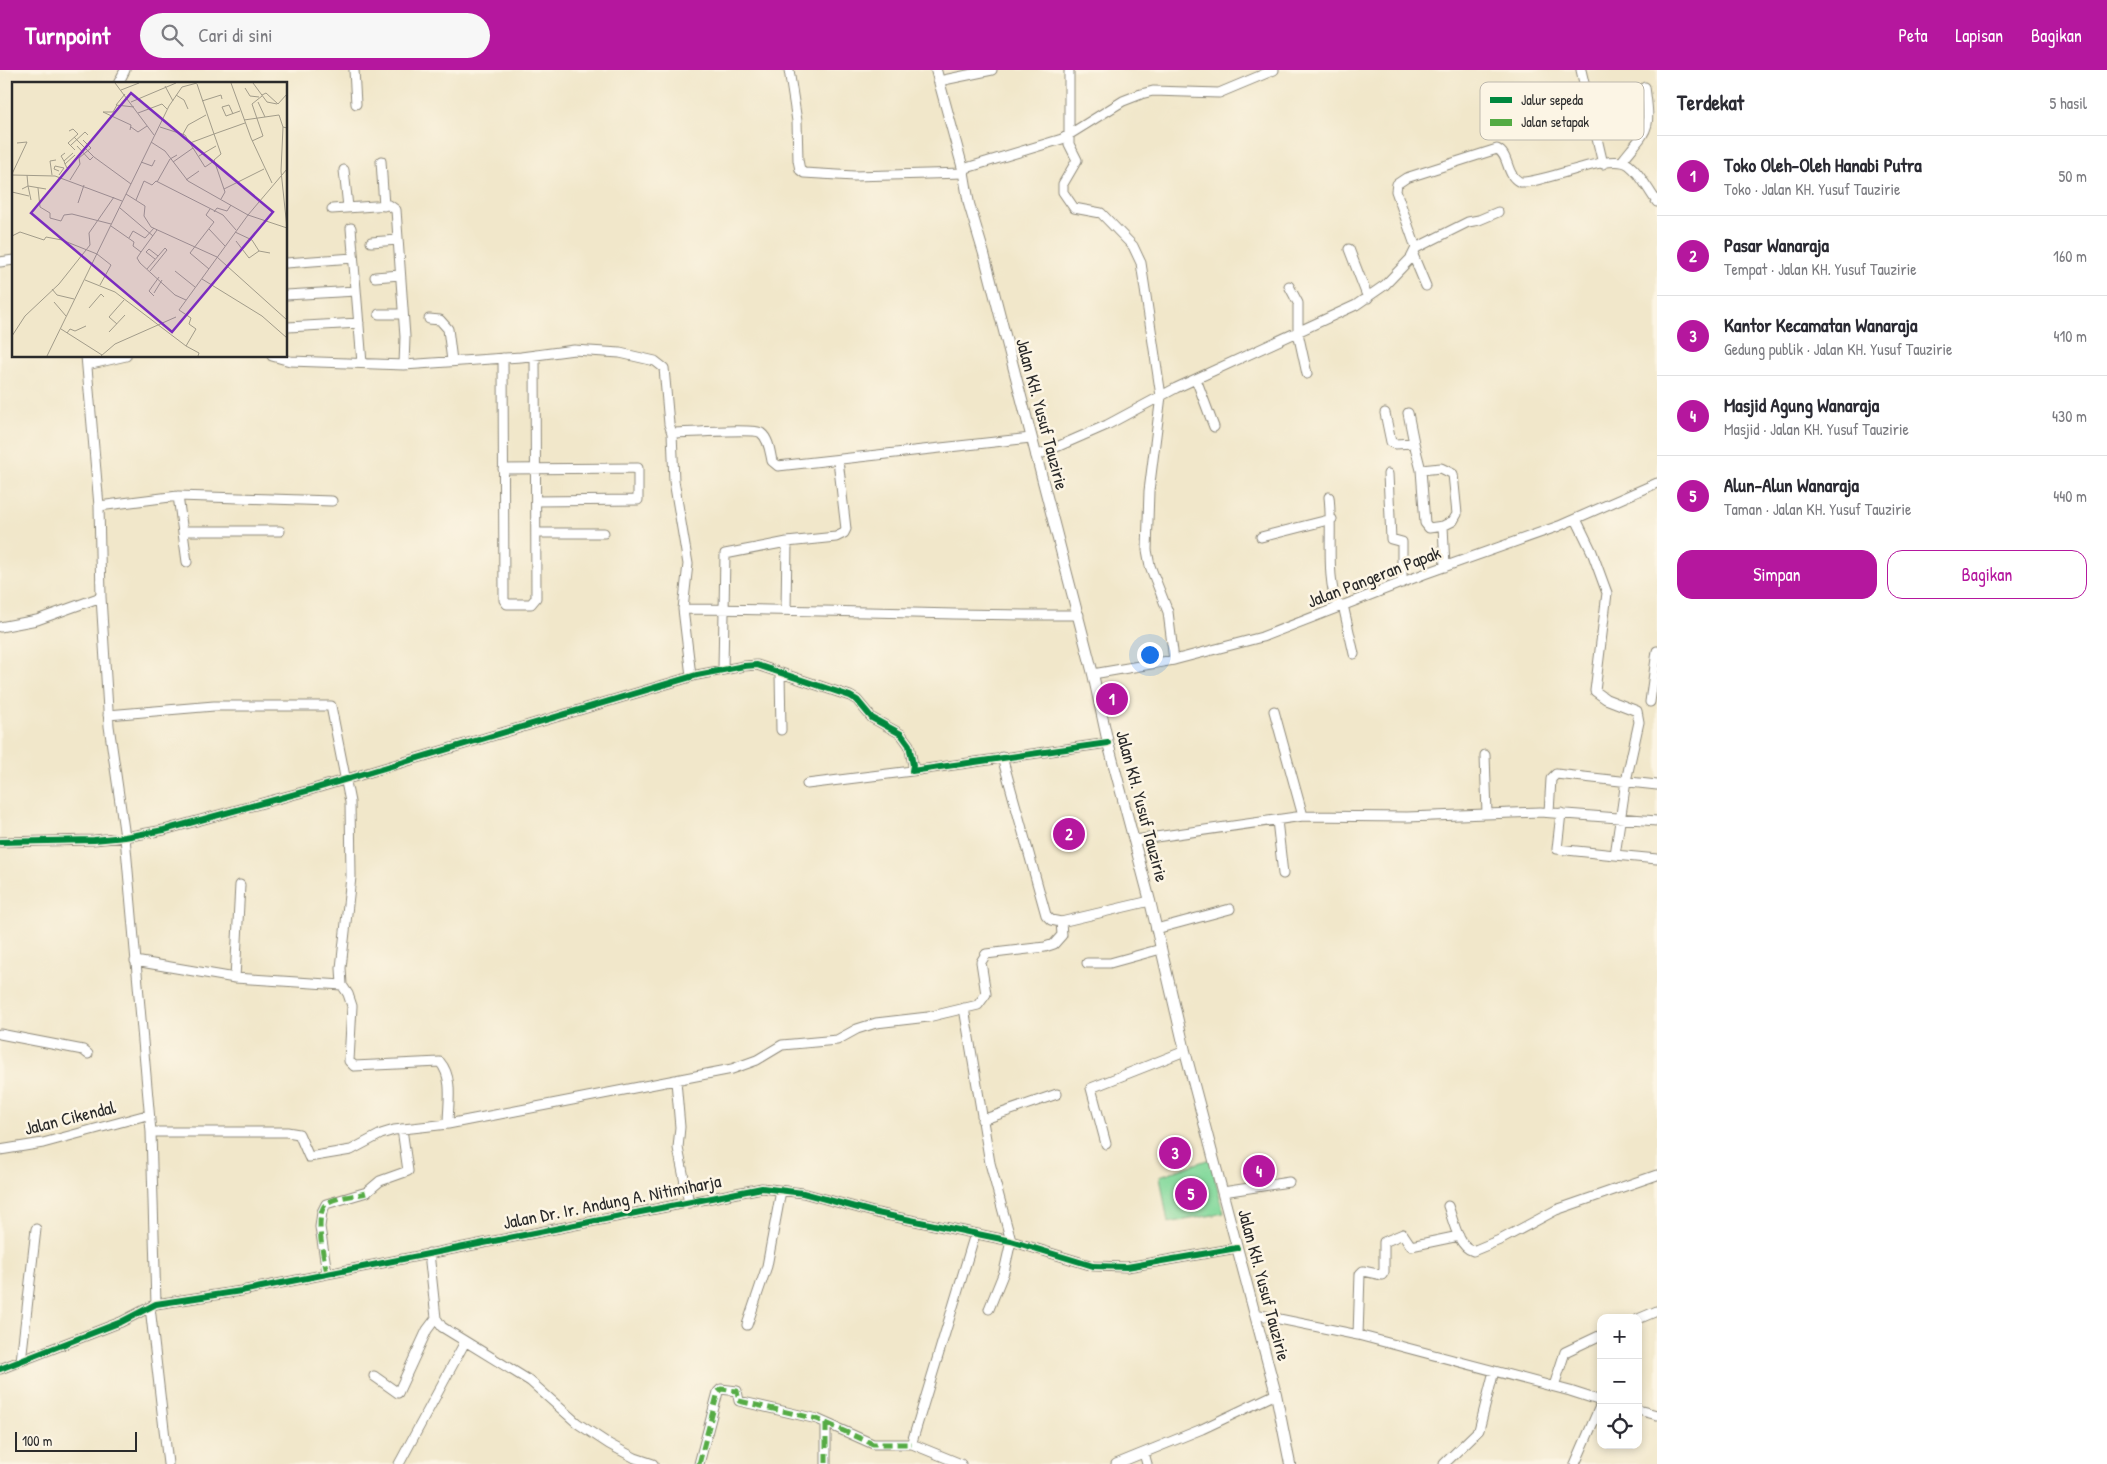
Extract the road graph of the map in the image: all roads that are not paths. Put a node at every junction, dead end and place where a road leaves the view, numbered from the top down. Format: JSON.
{"nodes":[{"id":1,"x":125,"y":70,"type":"edge"},
{"id":2,"x":354,"y":70,"type":"edge"},
{"id":3,"x":789,"y":70,"type":"edge"},
{"id":4,"x":936,"y":70,"type":"edge"},
{"id":5,"x":992,"y":70,"type":"edge"},
{"id":6,"x":1069,"y":70,"type":"edge"},
{"id":7,"x":1274,"y":70,"type":"edge"},
{"id":8,"x":939,"y":81,"type":"junction"},
{"id":9,"x":119,"y":82,"type":"edge"},
{"id":10,"x":1645,"y":87,"type":"dead end"},
{"id":11,"x":356,"y":104,"type":"dead end"},
{"id":12,"x":1068,"y":136,"type":"junction"},
{"id":13,"x":1644,"y":136,"type":"edge"},
{"id":14,"x":1597,"y":140,"type":"edge"},
{"id":15,"x":1640,"y":140,"type":"edge"},
{"id":16,"x":1622,"y":161,"type":"junction"},
{"id":17,"x":381,"y":162,"type":"dead end"},
{"id":18,"x":1603,"y":164,"type":"junction"},
{"id":19,"x":344,"y":170,"type":"dead end"},
{"id":20,"x":963,"y":171,"type":"junction"},
{"id":21,"x":1657,"y":202,"type":"edge"},
{"id":22,"x":384,"y":206,"type":"junction"},
{"id":23,"x":348,"y":207,"type":"junction"},
{"id":24,"x":332,"y":209,"type":"dead end"},
{"id":25,"x":1498,"y":212,"type":"dead end"},
{"id":26,"x":351,"y":228,"type":"dead end"},
{"id":27,"x":398,"y":240,"type":"junction"},
{"id":28,"x":371,"y":242,"type":"dead end"},
{"id":29,"x":1349,"y":248,"type":"dead end"},
{"id":30,"x":1414,"y":252,"type":"junction"},
{"id":31,"x":354,"y":258,"type":"junction"},
{"id":32,"x":288,"y":263,"type":"edge"},
{"id":33,"x":400,"y":275,"type":"junction"},
{"id":34,"x":375,"y":277,"type":"dead end"},
{"id":35,"x":1290,"y":286,"type":"dead end"},
{"id":36,"x":1426,"y":286,"type":"dead end"},
{"id":37,"x":356,"y":291,"type":"junction"},
{"id":38,"x":288,"y":295,"type":"edge"},
{"id":39,"x":1368,"y":298,"type":"junction"},
{"id":40,"x":379,"y":314,"type":"dead end"},
{"id":41,"x":403,"y":314,"type":"junction"},
{"id":42,"x":429,"y":319,"type":"dead end"},
{"id":43,"x":359,"y":323,"type":"junction"},
{"id":44,"x":288,"y":327,"type":"dead end"},
{"id":45,"x":1298,"y":333,"type":"junction"},
{"id":46,"x":535,"y":355,"type":"junction"},
{"id":47,"x":110,"y":358,"type":"edge"},
{"id":48,"x":279,"y":358,"type":"edge"},
{"id":49,"x":503,"y":358,"type":"junction"},
{"id":50,"x":86,"y":361,"type":"edge"},
{"id":51,"x":452,"y":361,"type":"junction"},
{"id":52,"x":362,"y":363,"type":"junction"},
{"id":53,"x":404,"y":365,"type":"junction"},
{"id":54,"x":1307,"y":374,"type":"dead end"},
{"id":55,"x":1196,"y":379,"type":"junction"},
{"id":56,"x":1161,"y":396,"type":"junction"},
{"id":57,"x":1385,"y":413,"type":"dead end"},
{"id":58,"x":1408,"y":413,"type":"dead end"},
{"id":59,"x":1214,"y":427,"type":"dead end"},
{"id":60,"x":672,"y":433,"type":"junction"},
{"id":61,"x":1031,"y":438,"type":"junction"},
{"id":62,"x":1414,"y":443,"type":"junction"},
{"id":63,"x":1036,"y":456,"type":"junction"},
{"id":64,"x":838,"y":460,"type":"junction"},
{"id":65,"x":503,"y":469,"type":"junction"},
{"id":66,"x":535,"y":469,"type":"junction"},
{"id":67,"x":1421,"y":470,"type":"junction"},
{"id":68,"x":1388,"y":474,"type":"dead end"},
{"id":69,"x":1657,"y":483,"type":"edge"},
{"id":70,"x":178,"y":496,"type":"junction"},
{"id":71,"x":1329,"y":497,"type":"dead end"},
{"id":72,"x":332,"y":501,"type":"dead end"},
{"id":73,"x":536,"y":501,"type":"junction"},
{"id":74,"x":99,"y":506,"type":"junction"},
{"id":75,"x":1332,"y":519,"type":"junction"},
{"id":76,"x":1576,"y":519,"type":"junction"},
{"id":77,"x":1443,"y":526,"type":"junction"},
{"id":78,"x":183,"y":531,"type":"junction"},
{"id":79,"x":280,"y":531,"type":"dead end"},
{"id":80,"x":536,"y":533,"type":"junction"},
{"id":81,"x":604,"y":533,"type":"dead end"},
{"id":82,"x":1261,"y":537,"type":"dead end"},
{"id":83,"x":787,"y":542,"type":"junction"},
{"id":84,"x":187,"y":562,"type":"dead end"},
{"id":85,"x":1445,"y":567,"type":"junction"},
{"id":86,"x":1402,"y":583,"type":"junction"},
{"id":87,"x":101,"y":597,"type":"junction"},
{"id":88,"x":1340,"y":606,"type":"junction"},
{"id":89,"x":683,"y":608,"type":"junction"},
{"id":90,"x":722,"y":609,"type":"junction"},
{"id":91,"x":786,"y":610,"type":"junction"},
{"id":92,"x":1078,"y":615,"type":"junction"},
{"id":93,"x":0,"y":627,"type":"edge"},
{"id":94,"x":1657,"y":651,"type":"edge"},
{"id":95,"x":1354,"y":654,"type":"dead end"},
{"id":96,"x":1174,"y":660,"type":"junction"},
{"id":97,"x":723,"y":670,"type":"junction"},
{"id":98,"x":780,"y":673,"type":"junction"},
{"id":99,"x":1093,"y":674,"type":"junction"},
{"id":100,"x":692,"y":676,"type":"junction"},
{"id":101,"x":1650,"y":702,"type":"dead end"},
{"id":102,"x":1274,"y":711,"type":"dead end"},
{"id":103,"x":108,"y":715,"type":"junction"},
{"id":104,"x":781,"y":730,"type":"dead end"},
{"id":105,"x":1108,"y":743,"type":"junction"},
{"id":106,"x":1484,"y":756,"type":"dead end"},
{"id":107,"x":1002,"y":757,"type":"junction"},
{"id":108,"x":912,"y":771,"type":"junction"},
{"id":109,"x":344,"y":779,"type":"junction"},
{"id":110,"x":1626,"y":781,"type":"junction"},
{"id":111,"x":807,"y":784,"type":"dead end"},
{"id":112,"x":1657,"y":785,"type":"edge"},
{"id":113,"x":1548,"y":812,"type":"junction"},
{"id":114,"x":1561,"y":813,"type":"junction"},
{"id":115,"x":1486,"y":814,"type":"junction"},
{"id":116,"x":1303,"y":816,"type":"junction"},
{"id":117,"x":1621,"y":817,"type":"junction"},
{"id":118,"x":1277,"y":820,"type":"junction"},
{"id":119,"x":1657,"y":821,"type":"edge"},
{"id":120,"x":125,"y":837,"type":"junction"},
{"id":121,"x":1134,"y":840,"type":"junction"},
{"id":122,"x":0,"y":842,"type":"edge"},
{"id":123,"x":1615,"y":855,"type":"junction"},
{"id":124,"x":1657,"y":859,"type":"edge"},
{"id":125,"x":1283,"y":874,"type":"dead end"},
{"id":126,"x":240,"y":886,"type":"dead end"},
{"id":127,"x":1150,"y":901,"type":"junction"},
{"id":128,"x":1230,"y":909,"type":"dead end"},
{"id":129,"x":1061,"y":922,"type":"junction"},
{"id":130,"x":1156,"y":929,"type":"junction"},
{"id":131,"x":1161,"y":948,"type":"junction"},
{"id":132,"x":135,"y":961,"type":"junction"},
{"id":133,"x":1088,"y":962,"type":"dead end"},
{"id":134,"x":235,"y":978,"type":"junction"},
{"id":135,"x":342,"y":985,"type":"junction"},
{"id":136,"x":964,"y":1008,"type":"junction"},
{"id":137,"x":0,"y":1034,"type":"edge"},
{"id":138,"x":1186,"y":1051,"type":"junction"},
{"id":139,"x":88,"y":1054,"type":"dead end"},
{"id":140,"x":676,"y":1080,"type":"junction"},
{"id":141,"x":1057,"y":1094,"type":"dead end"},
{"id":142,"x":147,"y":1115,"type":"junction"},
{"id":143,"x":982,"y":1120,"type":"junction"},
{"id":144,"x":448,"y":1124,"type":"junction"},
{"id":145,"x":402,"y":1129,"type":"junction"},
{"id":146,"x":150,"y":1132,"type":"junction"},
{"id":147,"x":1106,"y":1144,"type":"dead end"},
{"id":148,"x":0,"y":1150,"type":"edge"},
{"id":149,"x":1657,"y":1175,"type":"edge"},
{"id":150,"x":1289,"y":1182,"type":"dead end"},
{"id":151,"x":781,"y":1190,"type":"junction"},
{"id":152,"x":1223,"y":1192,"type":"junction"},
{"id":153,"x":689,"y":1203,"type":"junction"},
{"id":154,"x":1448,"y":1206,"type":"dead end"},
{"id":155,"x":36,"y":1229,"type":"dead end"},
{"id":156,"x":975,"y":1234,"type":"junction"},
{"id":157,"x":1459,"y":1236,"type":"junction"},
{"id":158,"x":1011,"y":1241,"type":"junction"},
{"id":159,"x":1237,"y":1248,"type":"junction"},
{"id":160,"x":429,"y":1253,"type":"junction"},
{"id":161,"x":326,"y":1273,"type":"junction"},
{"id":162,"x":153,"y":1306,"type":"junction"},
{"id":163,"x":989,"y":1309,"type":"dead end"},
{"id":164,"x":1657,"y":1311,"type":"edge"},
{"id":165,"x":1255,"y":1314,"type":"junction"},
{"id":166,"x":1642,"y":1317,"type":"edge"},
{"id":167,"x":436,"y":1318,"type":"junction"},
{"id":168,"x":747,"y":1324,"type":"dead end"},
{"id":169,"x":1358,"y":1335,"type":"junction"},
{"id":170,"x":1597,"y":1337,"type":"edge"},
{"id":171,"x":466,"y":1342,"type":"junction"},
{"id":172,"x":21,"y":1361,"type":"junction"},
{"id":173,"x":0,"y":1369,"type":"edge"},
{"id":174,"x":1494,"y":1371,"type":"junction"},
{"id":175,"x":374,"y":1376,"type":"dead end"},
{"id":176,"x":1554,"y":1386,"type":"junction"},
{"id":177,"x":1276,"y":1394,"type":"junction"},
{"id":178,"x":1597,"y":1401,"type":"edge"},
{"id":179,"x":1600,"y":1404,"type":"edge"},
{"id":180,"x":1642,"y":1411,"type":"edge"},
{"id":181,"x":1657,"y":1415,"type":"edge"},
{"id":182,"x":826,"y":1423,"type":"junction"},
{"id":183,"x":912,"y":1444,"type":"junction"},
{"id":184,"x":1144,"y":1453,"type":"junction"},
{"id":185,"x":168,"y":1464,"type":"edge"},
{"id":186,"x":398,"y":1464,"type":"edge"},
{"id":187,"x":653,"y":1464,"type":"edge"},
{"id":188,"x":699,"y":1464,"type":"edge"},
{"id":189,"x":826,"y":1464,"type":"edge"},
{"id":190,"x":959,"y":1464,"type":"edge"},
{"id":191,"x":1116,"y":1464,"type":"edge"},
{"id":192,"x":1147,"y":1464,"type":"edge"},
{"id":193,"x":1290,"y":1464,"type":"edge"},
{"id":194,"x":1444,"y":1464,"type":"edge"},
{"id":195,"x":1575,"y":1464,"type":"edge"}],
"edges":[{"from":1,"to":9,"type":"street"},
{"from":2,"to":11,"type":"street"},
{"from":3,"to":20,"type":"street"},
{"from":4,"to":8,"type":"main road","name":"Jalan KH. Yusuf Tauzirie"},
{"from":5,"to":8,"type":"street"},
{"from":6,"to":12,"type":"street"},
{"from":7,"to":12,"type":"street"},
{"from":8,"to":20,"type":"main road","name":"Jalan KH. Yusuf Tauzirie"},
{"from":10,"to":13,"type":"street"},
{"from":12,"to":20,"type":"street"},
{"from":12,"to":56,"type":"street"},
{"from":14,"to":18,"type":"street"},
{"from":15,"to":16,"type":"street"},
{"from":16,"to":18,"type":"street"},
{"from":16,"to":21,"type":"street"},
{"from":17,"to":22,"type":"street"},
{"from":18,"to":30,"type":"street"},
{"from":19,"to":23,"type":"street"},
{"from":20,"to":61,"type":"main road","name":"Jalan KH. Yusuf Tauzirie"},
{"from":22,"to":23,"type":"street"},
{"from":22,"to":27,"type":"street"},
{"from":23,"to":24,"type":"street"},
{"from":25,"to":30,"type":"street"},
{"from":26,"to":31,"type":"street"},
{"from":27,"to":28,"type":"street"},
{"from":27,"to":33,"type":"street"},
{"from":29,"to":39,"type":"street"},
{"from":30,"to":36,"type":"street"},
{"from":30,"to":39,"type":"street"},
{"from":31,"to":32,"type":"street"},
{"from":31,"to":37,"type":"street"},
{"from":33,"to":34,"type":"street"},
{"from":33,"to":41,"type":"street"},
{"from":35,"to":45,"type":"street"},
{"from":37,"to":38,"type":"street"},
{"from":37,"to":43,"type":"street"},
{"from":39,"to":45,"type":"street"},
{"from":40,"to":41,"type":"street"},
{"from":41,"to":53,"type":"street"},
{"from":42,"to":51,"type":"street"},
{"from":43,"to":44,"type":"street"},
{"from":43,"to":52,"type":"street"},
{"from":45,"to":54,"type":"street"},
{"from":45,"to":55,"type":"street"},
{"from":46,"to":49,"type":"street"},
{"from":46,"to":60,"type":"street"},
{"from":46,"to":66,"type":"street"},
{"from":47,"to":50,"type":"street"},
{"from":48,"to":52,"type":"street"},
{"from":49,"to":51,"type":"street"},
{"from":49,"to":65,"type":"street"},
{"from":50,"to":74,"type":"street"},
{"from":51,"to":53,"type":"street"},
{"from":52,"to":53,"type":"street"},
{"from":55,"to":56,"type":"street"},
{"from":55,"to":59,"type":"street"},
{"from":56,"to":63,"type":"street"},
{"from":56,"to":96,"type":"street"},
{"from":57,"to":62,"type":"street"},
{"from":58,"to":62,"type":"street"},
{"from":60,"to":64,"type":"street"},
{"from":60,"to":89,"type":"street"},
{"from":61,"to":63,"type":"main road","name":"Jalan KH. Yusuf Tauzirie"},
{"from":61,"to":64,"type":"street"},
{"from":62,"to":67,"type":"street"},
{"from":63,"to":92,"type":"main road","name":"Jalan KH. Yusuf Tauzirie"},
{"from":64,"to":83,"type":"street"},
{"from":65,"to":66,"type":"street"},
{"from":65,"to":80,"type":"street"},
{"from":66,"to":73,"type":"street"},
{"from":66,"to":73,"type":"street"},
{"from":67,"to":77,"type":"street"},
{"from":67,"to":77,"type":"street"},
{"from":68,"to":86,"type":"street"},
{"from":69,"to":76,"type":"street","name":"Jalan Pangeran Papak"},
{"from":70,"to":72,"type":"street"},
{"from":70,"to":74,"type":"street"},
{"from":70,"to":78,"type":"street"},
{"from":71,"to":75,"type":"street"},
{"from":73,"to":80,"type":"street"},
{"from":74,"to":87,"type":"street"},
{"from":75,"to":82,"type":"street"},
{"from":75,"to":88,"type":"street"},
{"from":76,"to":85,"type":"street","name":"Jalan Pangeran Papak"},
{"from":76,"to":110,"type":"street"},
{"from":77,"to":85,"type":"street"},
{"from":78,"to":79,"type":"street"},
{"from":78,"to":84,"type":"street"},
{"from":80,"to":81,"type":"street"},
{"from":83,"to":90,"type":"street"},
{"from":83,"to":91,"type":"street"},
{"from":85,"to":86,"type":"street","name":"Jalan Pangeran Papak"},
{"from":86,"to":88,"type":"street","name":"Jalan Pangeran Papak"},
{"from":87,"to":93,"type":"street"},
{"from":87,"to":103,"type":"street"},
{"from":88,"to":95,"type":"street"},
{"from":88,"to":96,"type":"street","name":"Jalan Pangeran Papak"},
{"from":89,"to":90,"type":"street"},
{"from":89,"to":100,"type":"street"},
{"from":90,"to":91,"type":"street"},
{"from":90,"to":97,"type":"street"},
{"from":91,"to":92,"type":"street"},
{"from":92,"to":99,"type":"main road","name":"Jalan KH. Yusuf Tauzirie"},
{"from":94,"to":101,"type":"street"},
{"from":96,"to":99,"type":"street","name":"Jalan Pangeran Papak"},
{"from":97,"to":98,"type":"street"},
{"from":97,"to":100,"type":"street"},
{"from":98,"to":104,"type":"street"},
{"from":98,"to":108,"type":"street"},
{"from":99,"to":105,"type":"main road","name":"Jalan KH. Yusuf Tauzirie"},
{"from":100,"to":109,"type":"street"},
{"from":102,"to":116,"type":"street"},
{"from":103,"to":109,"type":"street"},
{"from":103,"to":120,"type":"street"},
{"from":105,"to":107,"type":"street"},
{"from":105,"to":121,"type":"main road","name":"Jalan KH. Yusuf Tauzirie"},
{"from":106,"to":115,"type":"street"},
{"from":107,"to":108,"type":"street"},
{"from":107,"to":129,"type":"street"},
{"from":108,"to":111,"type":"street"},
{"from":109,"to":120,"type":"street"},
{"from":109,"to":135,"type":"street"},
{"from":110,"to":112,"type":"street"},
{"from":110,"to":113,"type":"street"},
{"from":110,"to":117,"type":"street"},
{"from":113,"to":114,"type":"street"},
{"from":113,"to":115,"type":"street"},
{"from":114,"to":117,"type":"street"},
{"from":114,"to":123,"type":"street"},
{"from":115,"to":116,"type":"street"},
{"from":116,"to":118,"type":"street"},
{"from":117,"to":119,"type":"street"},
{"from":117,"to":123,"type":"street"},
{"from":118,"to":121,"type":"street"},
{"from":118,"to":125,"type":"street"},
{"from":120,"to":122,"type":"street"},
{"from":120,"to":132,"type":"street"},
{"from":121,"to":127,"type":"main road","name":"Jalan KH. Yusuf Tauzirie"},
{"from":123,"to":124,"type":"street"},
{"from":126,"to":134,"type":"street"},
{"from":127,"to":129,"type":"street"},
{"from":127,"to":130,"type":"main road","name":"Jalan KH. Yusuf Tauzirie"},
{"from":128,"to":130,"type":"street"},
{"from":129,"to":136,"type":"street"},
{"from":130,"to":131,"type":"main road","name":"Jalan KH. Yusuf Tauzirie"},
{"from":131,"to":133,"type":"street"},
{"from":131,"to":138,"type":"main road","name":"Jalan KH. Yusuf Tauzirie"},
{"from":132,"to":134,"type":"street"},
{"from":132,"to":142,"type":"street"},
{"from":134,"to":135,"type":"street"},
{"from":135,"to":144,"type":"street"},
{"from":136,"to":140,"type":"street"},
{"from":136,"to":143,"type":"street"},
{"from":137,"to":139,"type":"street"},
{"from":138,"to":147,"type":"street"},
{"from":138,"to":152,"type":"main road","name":"Jalan KH. Yusuf Tauzirie"},
{"from":140,"to":144,"type":"street"},
{"from":140,"to":153,"type":"street"},
{"from":141,"to":143,"type":"street"},
{"from":142,"to":146,"type":"street"},
{"from":142,"to":148,"type":"street","name":"Jalan Cikendal"},
{"from":143,"to":158,"type":"street"},
{"from":144,"to":145,"type":"street"},
{"from":145,"to":146,"type":"street"},
{"from":145,"to":161,"type":"street"},
{"from":146,"to":162,"type":"street"},
{"from":149,"to":157,"type":"street"},
{"from":150,"to":152,"type":"street"},
{"from":151,"to":153,"type":"street","name":"Jalan Dr. Ir. Andung A. Nitimiharja"},
{"from":151,"to":156,"type":"street","name":"Jalan Dr. Ir. Andung A. Nitimiharja"},
{"from":151,"to":168,"type":"street"},
{"from":152,"to":159,"type":"main road","name":"Jalan KH. Yusuf Tauzirie"},
{"from":153,"to":160,"type":"street","name":"Jalan Dr. Ir. Andung A. Nitimiharja"},
{"from":154,"to":157,"type":"street"},
{"from":155,"to":172,"type":"street"},
{"from":156,"to":158,"type":"street","name":"Jalan Dr. Ir. Andung A. Nitimiharja"},
{"from":156,"to":183,"type":"street"},
{"from":157,"to":169,"type":"street"},
{"from":158,"to":159,"type":"street","name":"Jalan Dr. Ir. Andung A. Nitimiharja"},
{"from":158,"to":163,"type":"street"},
{"from":159,"to":165,"type":"main road","name":"Jalan KH. Yusuf Tauzirie"},
{"from":160,"to":161,"type":"street","name":"Jalan Dr. Ir. Andung A. Nitimiharja"},
{"from":160,"to":167,"type":"street"},
{"from":161,"to":162,"type":"street","name":"Jalan Dr. Ir. Andung A. Nitimiharja"},
{"from":162,"to":172,"type":"street","name":"Jalan Dr. Ir. Andung A. Nitimiharja"},
{"from":162,"to":185,"type":"street"},
{"from":164,"to":166,"type":"street"},
{"from":165,"to":169,"type":"street"},
{"from":165,"to":177,"type":"main road","name":"Jalan KH. Yusuf Tauzirie"},
{"from":167,"to":171,"type":"street"},
{"from":167,"to":175,"type":"street"},
{"from":169,"to":174,"type":"street"},
{"from":170,"to":176,"type":"street"},
{"from":171,"to":186,"type":"street"},
{"from":171,"to":187,"type":"street"},
{"from":172,"to":173,"type":"street","name":"Jalan Dr. Ir. Andung A. Nitimiharja"},
{"from":174,"to":176,"type":"street"},
{"from":174,"to":194,"type":"street"},
{"from":176,"to":178,"type":"street"},
{"from":177,"to":184,"type":"street"},
{"from":177,"to":193,"type":"main road","name":"Jalan KH. Yusuf Tauzirie"},
{"from":179,"to":195,"type":"street"},
{"from":180,"to":181,"type":"street"},
{"from":182,"to":183,"type":"street"},
{"from":182,"to":188,"type":"street"},
{"from":182,"to":189,"type":"street"},
{"from":183,"to":190,"type":"street"},
{"from":184,"to":191,"type":"street"},
{"from":184,"to":192,"type":"street"}]}
